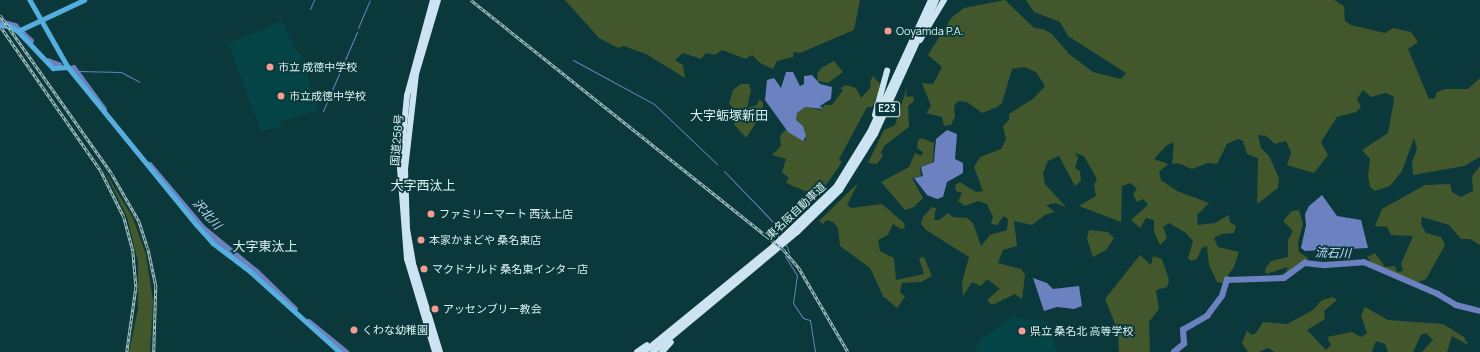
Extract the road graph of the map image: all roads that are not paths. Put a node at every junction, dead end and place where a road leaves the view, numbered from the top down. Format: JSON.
{"nodes":[{"id":1,"x":30,"y":0,"type":"edge"},
{"id":2,"x":84,"y":0,"type":"edge"},
{"id":3,"x":433,"y":0,"type":"edge"},
{"id":4,"x":438,"y":0,"type":"edge"},
{"id":5,"x":931,"y":0,"type":"edge"},
{"id":6,"x":936,"y":0,"type":"edge"},
{"id":7,"x":944,"y":0,"type":"edge"},
{"id":8,"x":40,"y":19,"type":"junction"},
{"id":9,"x":0,"y":25,"type":"edge"},
{"id":10,"x":20,"y":30,"type":"junction"},
{"id":11,"x":68,"y":67,"type":"junction"},
{"id":12,"x":887,"y":71,"type":"dead end"},
{"id":13,"x":900,"y":76,"type":"junction"},
{"id":14,"x":856,"y":158,"type":"junction"},
{"id":15,"x":820,"y":207,"type":"junction"},
{"id":16,"x":720,"y":296,"type":"junction"},
{"id":17,"x":707,"y":301,"type":"junction"},
{"id":18,"x":340,"y":352,"type":"edge"},
{"id":19,"x":435,"y":352,"type":"edge"},
{"id":20,"x":440,"y":352,"type":"edge"},
{"id":21,"x":637,"y":352,"type":"edge"},
{"id":22,"x":644,"y":352,"type":"edge"},
{"id":23,"x":653,"y":352,"type":"edge"},
{"id":24,"x":662,"y":352,"type":"edge"}],
"edges":[{"from":1,"to":8,"type":"street"},
{"from":2,"to":8,"type":"street"},
{"from":3,"to":19,"type":"highway","name":"国道258号"},
{"from":4,"to":20,"type":"highway","name":"国道258号"},
{"from":5,"to":14,"type":"highway","name":"東名阪自動車道","number":"E23"},
{"from":6,"to":13,"type":"highway","name":"東名阪自動車道","number":"E23"},
{"from":7,"to":13,"type":"highway"},
{"from":8,"to":10,"type":"street"},
{"from":8,"to":11,"type":"street"},
{"from":9,"to":10,"type":"street"},
{"from":10,"to":11,"type":"street"},
{"from":11,"to":18,"type":"street"},
{"from":12,"to":14,"type":"highway"},
{"from":13,"to":15,"type":"highway","name":"東名阪自動車道","number":"E23"},
{"from":14,"to":15,"type":"highway","name":"東名阪自動車道","number":"E23"},
{"from":15,"to":16,"type":"highway","name":"東名阪自動車道","number":"E23"},
{"from":15,"to":17,"type":"highway","name":"東名阪自動車道","number":"E23"},
{"from":16,"to":23,"type":"highway","name":"東名阪自動車道","number":"E23"},
{"from":16,"to":24,"type":"highway"},
{"from":17,"to":21,"type":"highway"},
{"from":17,"to":22,"type":"highway","name":"東名阪自動車道","number":"E23"}]}
